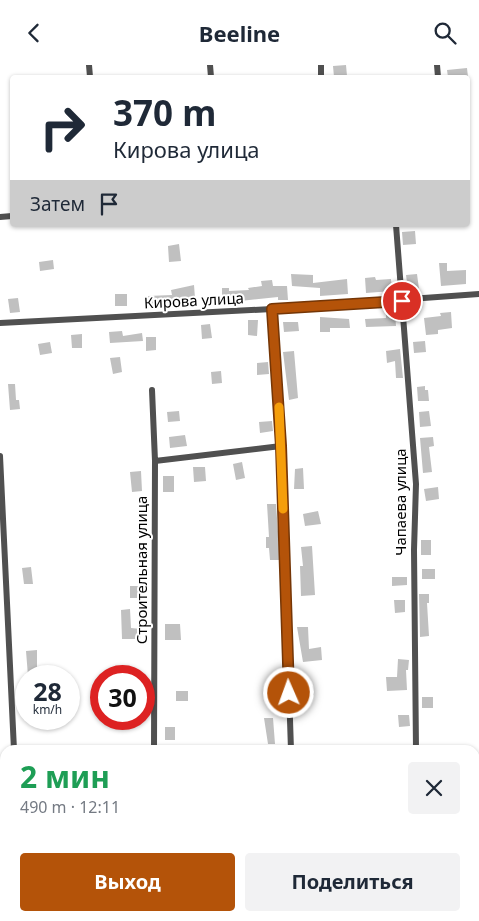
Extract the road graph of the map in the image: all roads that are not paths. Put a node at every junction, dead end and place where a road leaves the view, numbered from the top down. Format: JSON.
{"nodes":[{"id":1,"x":396,"y":227,"type":"edge"},
{"id":2,"x":479,"y":294,"type":"edge"},
{"id":3,"x":402,"y":301,"type":"junction"},
{"id":4,"x":272,"y":309,"type":"junction"},
{"id":5,"x":0,"y":323,"type":"edge"},
{"id":6,"x":152,"y":390,"type":"dead end"},
{"id":7,"x":281,"y":446,"type":"junction"},
{"id":8,"x":0,"y":457,"type":"edge"},
{"id":9,"x":155,"y":461,"type":"junction"},
{"id":10,"x":14,"y":745,"type":"edge"},
{"id":11,"x":154,"y":745,"type":"edge"},
{"id":12,"x":290,"y":745,"type":"edge"},
{"id":13,"x":416,"y":745,"type":"edge"}],
"edges":[{"from":1,"to":3,"type":"street","name":"Чапаева улица"},
{"from":2,"to":3,"type":"street","name":"Кирова улица"},
{"from":3,"to":4,"type":"street","name":"Кирова улица"},
{"from":3,"to":13,"type":"street","name":"Чапаева улица"},
{"from":4,"to":5,"type":"street","name":"Кирова улица"},
{"from":4,"to":7,"type":"street"},
{"from":6,"to":9,"type":"street","name":"Строительная улица"},
{"from":7,"to":9,"type":"street"},
{"from":7,"to":12,"type":"street"},
{"from":8,"to":10,"type":"street"},
{"from":9,"to":11,"type":"street","name":"Строительная улица"}]}
